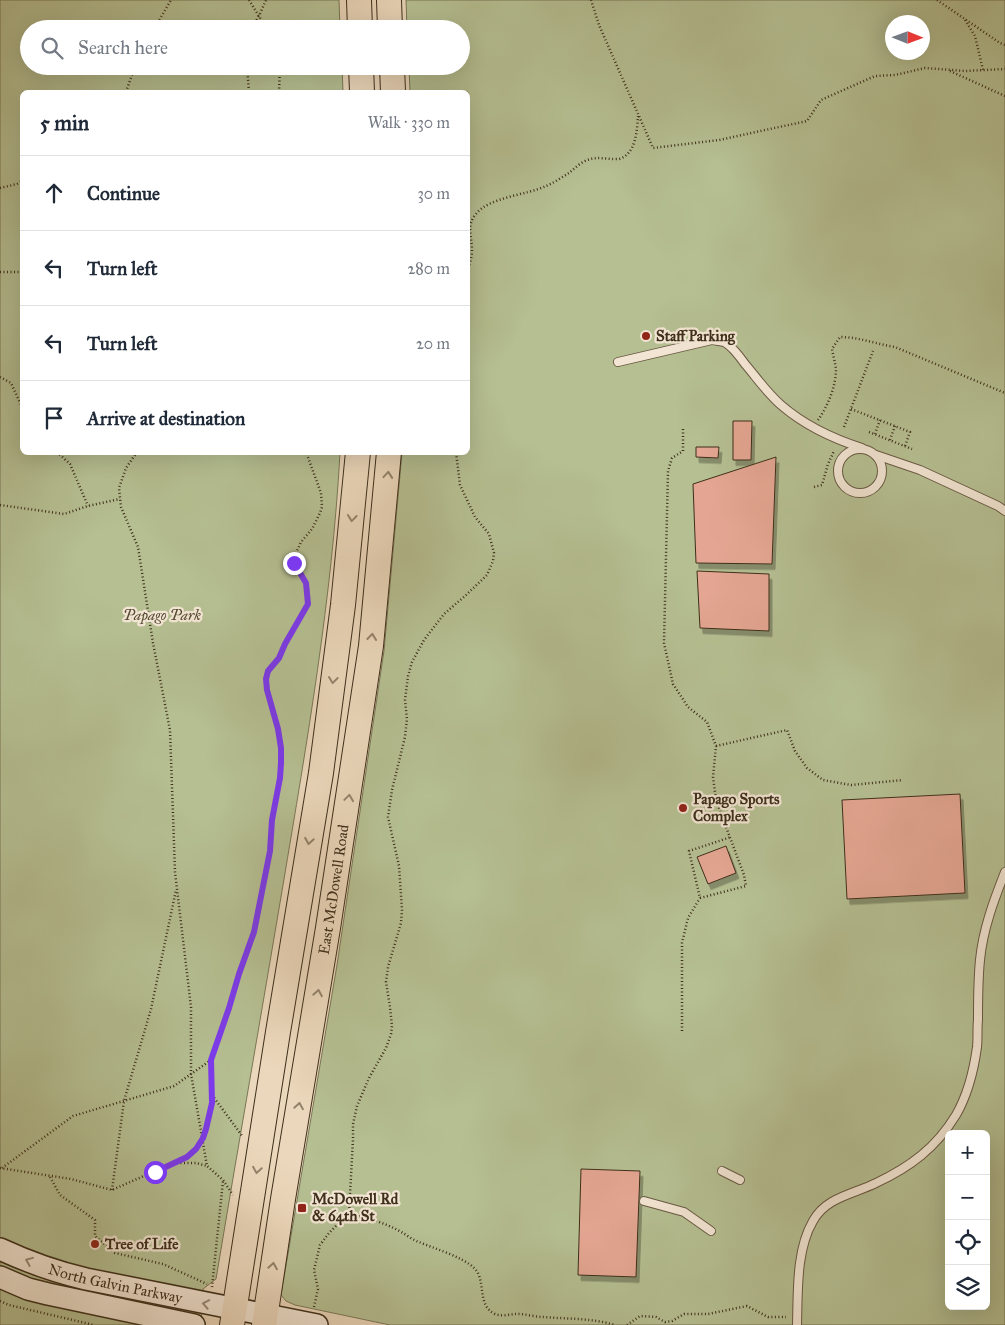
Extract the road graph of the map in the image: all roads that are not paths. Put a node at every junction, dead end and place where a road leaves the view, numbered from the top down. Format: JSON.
{"nodes":[{"id":1,"x":358,"y":0,"type":"edge"},
{"id":2,"x":389,"y":0,"type":"edge"},
{"id":3,"x":359,"y":20,"type":"edge"},
{"id":4,"x":390,"y":20,"type":"edge"},
{"id":5,"x":361,"y":75,"type":"edge"},
{"id":6,"x":392,"y":75,"type":"edge"},
{"id":7,"x":362,"y":90,"type":"edge"},
{"id":8,"x":393,"y":90,"type":"edge"},
{"id":9,"x":618,"y":362,"type":"dead end"},
{"id":10,"x":862,"y":448,"type":"junction"},
{"id":11,"x":358,"y":455,"type":"edge"},
{"id":12,"x":390,"y":455,"type":"edge"},
{"id":13,"x":876,"y":455,"type":"junction"},
{"id":14,"x":1005,"y":511,"type":"edge"},
{"id":15,"x":1005,"y":872,"type":"edge"},
{"id":16,"x":722,"y":1171,"type":"dead end"},
{"id":17,"x":740,"y":1180,"type":"dead end"},
{"id":18,"x":644,"y":1201,"type":"dead end"},
{"id":19,"x":712,"y":1231,"type":"dead end"},
{"id":20,"x":0,"y":1249,"type":"edge"},
{"id":21,"x":0,"y":1278,"type":"edge"},
{"id":22,"x":316,"y":1316,"type":"edge"},
{"id":23,"x":233,"y":1317,"type":"edge"},
{"id":24,"x":265,"y":1320,"type":"edge"},
{"id":25,"x":194,"y":1325,"type":"edge"},
{"id":26,"x":797,"y":1325,"type":"edge"}],
"edges":[{"from":1,"to":3,"type":"main road"},
{"from":2,"to":4,"type":"main road"},
{"from":5,"to":7,"type":"main road"},
{"from":6,"to":8,"type":"main road"},
{"from":9,"to":10,"type":"lane"},
{"from":10,"to":13,"type":"lane"},
{"from":10,"to":13,"type":"lane"},
{"from":11,"to":23,"type":"main road","one_way":true},
{"from":24,"to":12,"type":"main road","name":"East McDowell Road","one_way":true},
{"from":13,"to":14,"type":"lane"},
{"from":15,"to":26,"type":"lane"},
{"from":16,"to":17,"type":"lane"},
{"from":18,"to":19,"type":"lane"},
{"from":23,"to":20,"type":"main road","name":"North Galvin Parkway","one_way":true},
{"from":21,"to":25,"type":"main road","name":"North Galvin Parkway"},
{"from":22,"to":24,"type":"main road","name":"North Galvin Parkway"},
{"from":23,"to":24,"type":"main road","name":"North Galvin Parkway"}]}
